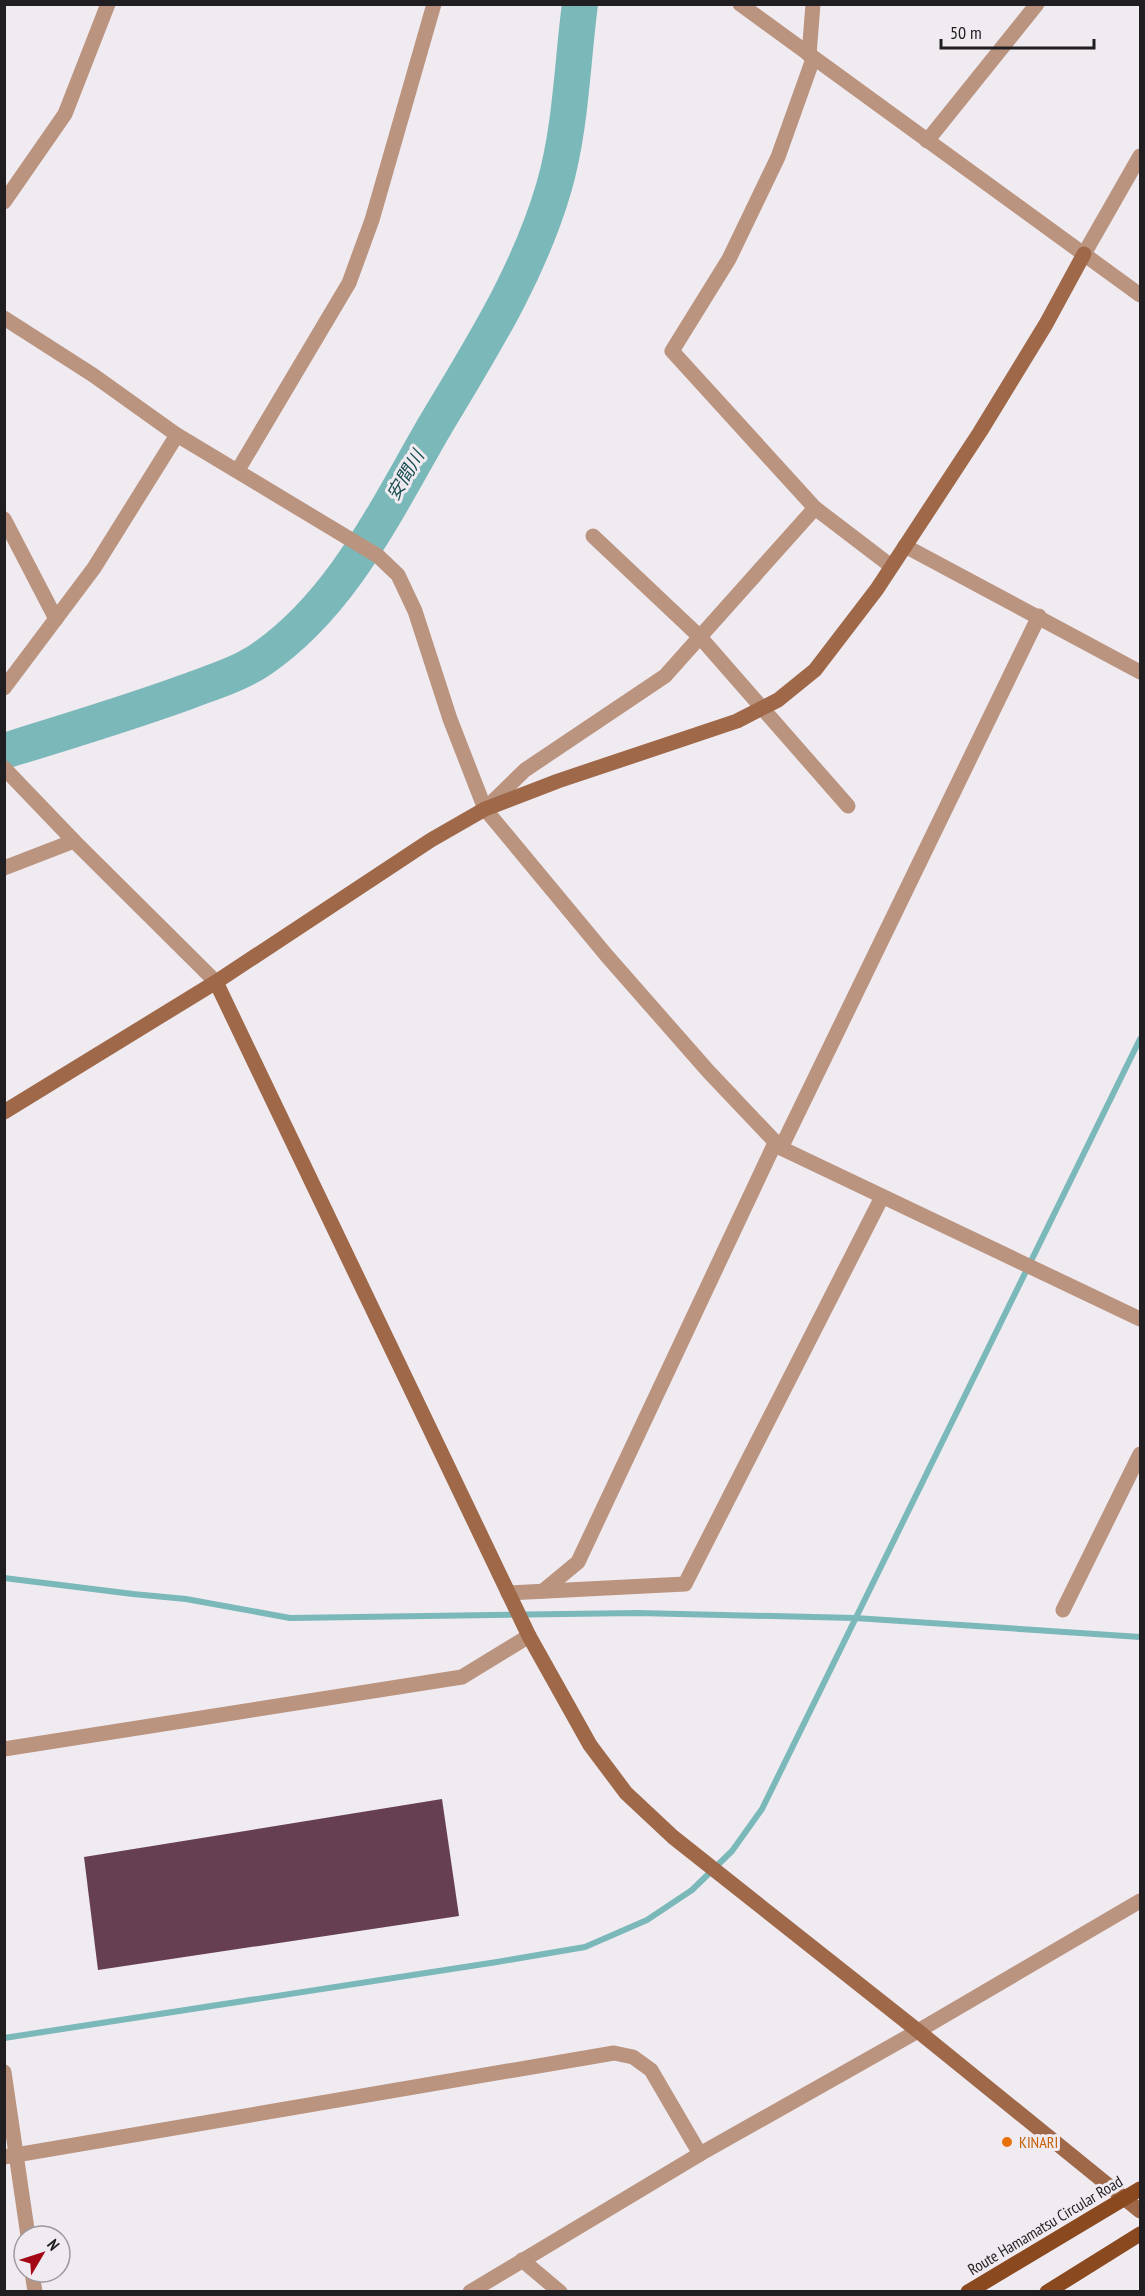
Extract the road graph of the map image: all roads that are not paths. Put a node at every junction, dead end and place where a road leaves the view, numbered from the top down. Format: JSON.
{"nodes":[{"id":1,"x":108,"y":4,"type":"edge"},
{"id":2,"x":434,"y":4,"type":"edge"},
{"id":3,"x":740,"y":4,"type":"edge"},
{"id":4,"x":813,"y":4,"type":"edge"},
{"id":5,"x":1036,"y":4,"type":"edge"},
{"id":6,"x":811,"y":57,"type":"junction"},
{"id":7,"x":927,"y":141,"type":"junction"},
{"id":8,"x":1140,"y":156,"type":"edge"},
{"id":9,"x":4,"y":202,"type":"edge"},
{"id":10,"x":1084,"y":254,"type":"junction"},
{"id":11,"x":1140,"y":295,"type":"edge"},
{"id":12,"x":4,"y":318,"type":"edge"},
{"id":13,"x":177,"y":435,"type":"junction"},
{"id":14,"x":238,"y":470,"type":"junction"},
{"id":15,"x":815,"y":508,"type":"junction"},
{"id":16,"x":4,"y":519,"type":"edge"},
{"id":17,"x":593,"y":536,"type":"dead end"},
{"id":18,"x":905,"y":546,"type":"junction"},
{"id":19,"x":891,"y":566,"type":"junction"},
{"id":20,"x":1039,"y":616,"type":"junction"},
{"id":21,"x":56,"y":619,"type":"junction"},
{"id":22,"x":700,"y":637,"type":"junction"},
{"id":23,"x":1140,"y":672,"type":"edge"},
{"id":24,"x":4,"y":688,"type":"edge"},
{"id":25,"x":761,"y":708,"type":"junction"},
{"id":26,"x":6,"y":769,"type":"edge"},
{"id":27,"x":848,"y":806,"type":"dead end"},
{"id":28,"x":485,"y":809,"type":"junction"},
{"id":29,"x":74,"y":841,"type":"junction"},
{"id":30,"x":4,"y":868,"type":"edge"},
{"id":31,"x":216,"y":982,"type":"junction"},
{"id":32,"x":4,"y":1112,"type":"edge"},
{"id":33,"x":778,"y":1145,"type":"junction"},
{"id":34,"x":882,"y":1197,"type":"junction"},
{"id":35,"x":1140,"y":1319,"type":"edge"},
{"id":36,"x":1140,"y":1454,"type":"edge"},
{"id":37,"x":543,"y":1591,"type":"junction"},
{"id":38,"x":510,"y":1597,"type":"junction"},
{"id":39,"x":1063,"y":1610,"type":"dead end"},
{"id":40,"x":527,"y":1632,"type":"junction"},
{"id":41,"x":4,"y":1749,"type":"edge"},
{"id":42,"x":1140,"y":1901,"type":"edge"},
{"id":43,"x":918,"y":2031,"type":"junction"},
{"id":44,"x":4,"y":2072,"type":"edge"},
{"id":45,"x":700,"y":2154,"type":"junction"},
{"id":46,"x":11,"y":2156,"type":"edge"},
{"id":47,"x":1140,"y":2188,"type":"edge"},
{"id":48,"x":1124,"y":2198,"type":"junction"},
{"id":49,"x":1140,"y":2211,"type":"edge"},
{"id":50,"x":25,"y":2224,"type":"edge"},
{"id":51,"x":1140,"y":2234,"type":"edge"},
{"id":52,"x":522,"y":2260,"type":"junction"},
{"id":53,"x":470,"y":2292,"type":"edge"},
{"id":54,"x":560,"y":2292,"type":"edge"},
{"id":55,"x":968,"y":2292,"type":"edge"},
{"id":56,"x":1047,"y":2292,"type":"edge"}],
"edges":[{"from":1,"to":9,"type":"street"},
{"from":2,"to":14,"type":"street"},
{"from":3,"to":6,"type":"street"},
{"from":4,"to":6,"type":"street"},
{"from":5,"to":7,"type":"street"},
{"from":6,"to":7,"type":"street"},
{"from":6,"to":15,"type":"street"},
{"from":7,"to":10,"type":"street"},
{"from":8,"to":10,"type":"street"},
{"from":10,"to":11,"type":"street"},
{"from":10,"to":18,"type":"street"},
{"from":12,"to":13,"type":"street"},
{"from":13,"to":14,"type":"street"},
{"from":13,"to":21,"type":"street"},
{"from":14,"to":28,"type":"street"},
{"from":15,"to":19,"type":"street"},
{"from":15,"to":22,"type":"street"},
{"from":16,"to":21,"type":"street"},
{"from":17,"to":22,"type":"street"},
{"from":18,"to":19,"type":"street"},
{"from":18,"to":20,"type":"street"},
{"from":19,"to":25,"type":"street"},
{"from":20,"to":23,"type":"street"},
{"from":20,"to":33,"type":"street"},
{"from":21,"to":24,"type":"street"},
{"from":22,"to":25,"type":"street"},
{"from":22,"to":28,"type":"street"},
{"from":25,"to":27,"type":"street"},
{"from":25,"to":28,"type":"street"},
{"from":26,"to":29,"type":"street"},
{"from":28,"to":31,"type":"street"},
{"from":28,"to":33,"type":"street"},
{"from":29,"to":30,"type":"street"},
{"from":29,"to":31,"type":"street"},
{"from":31,"to":32,"type":"street"},
{"from":31,"to":38,"type":"street"},
{"from":33,"to":34,"type":"street"},
{"from":33,"to":37,"type":"street"},
{"from":34,"to":35,"type":"street"},
{"from":34,"to":37,"type":"street"},
{"from":36,"to":39,"type":"street"},
{"from":37,"to":38,"type":"street"},
{"from":38,"to":40,"type":"street"},
{"from":40,"to":41,"type":"street"},
{"from":40,"to":43,"type":"street"},
{"from":42,"to":43,"type":"street"},
{"from":43,"to":45,"type":"street"},
{"from":43,"to":48,"type":"street"},
{"from":44,"to":46,"type":"street"},
{"from":45,"to":46,"type":"street"},
{"from":45,"to":52,"type":"street"},
{"from":46,"to":50,"type":"street"},
{"from":47,"to":48,"type":"main road","name":"Route Hamamatsu Circular Road"},
{"from":48,"to":49,"type":"street"},
{"from":48,"to":55,"type":"main road","name":"Route Hamamatsu Circular Road"},
{"from":51,"to":56,"type":"main road"},
{"from":52,"to":53,"type":"street"},
{"from":52,"to":54,"type":"street"}]}
